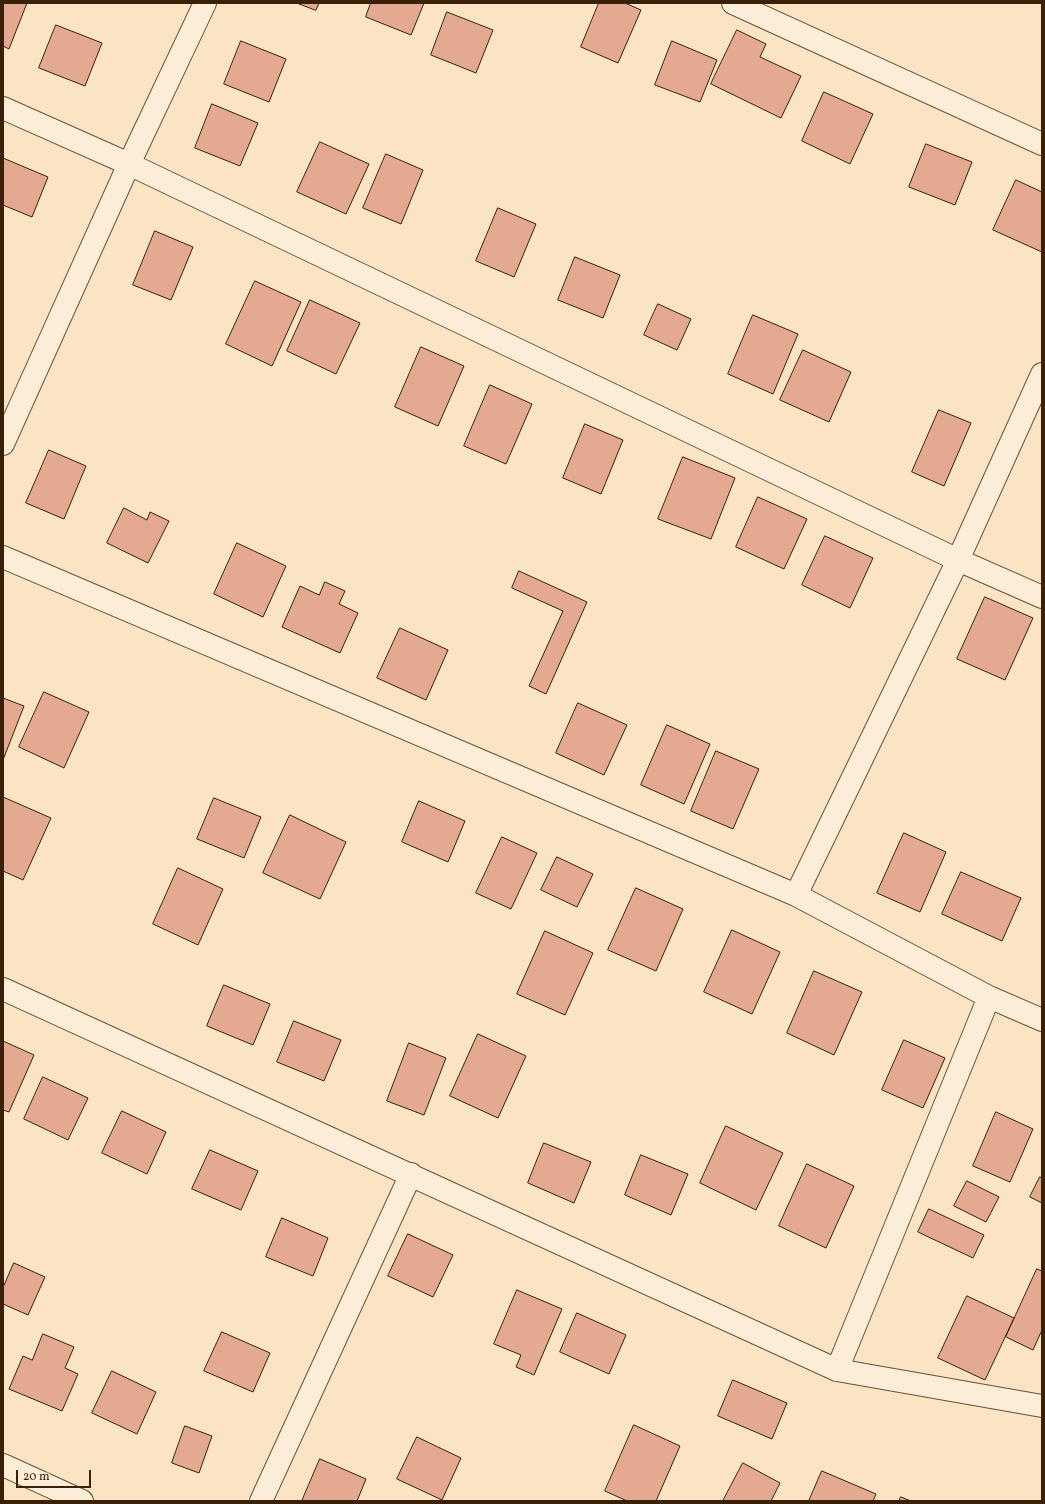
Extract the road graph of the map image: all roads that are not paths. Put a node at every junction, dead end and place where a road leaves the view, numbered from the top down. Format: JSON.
{"nodes":[{"id":1,"x":205,"y":3,"type":"edge"},
{"id":2,"x":733,"y":3,"type":"edge"},
{"id":3,"x":3,"y":108,"type":"edge"},
{"id":4,"x":1042,"y":144,"type":"edge"},
{"id":5,"x":129,"y":164,"type":"junction"},
{"id":6,"x":1042,"y":374,"type":"edge"},
{"id":7,"x":3,"y":444,"type":"edge"},
{"id":8,"x":3,"y":557,"type":"edge"},
{"id":9,"x":958,"y":560,"type":"junction"},
{"id":10,"x":1042,"y":597,"type":"edge"},
{"id":11,"x":796,"y":895,"type":"junction"},
{"id":12,"x":3,"y":989,"type":"edge"},
{"id":13,"x":989,"y":997,"type":"junction"},
{"id":14,"x":1042,"y":1020,"type":"edge"},
{"id":15,"x":411,"y":1174,"type":"junction"},
{"id":16,"x":838,"y":1370,"type":"junction"},
{"id":17,"x":1042,"y":1406,"type":"edge"},
{"id":18,"x":3,"y":1465,"type":"edge"},
{"id":19,"x":82,"y":1501,"type":"edge"},
{"id":20,"x":261,"y":1501,"type":"edge"}],
"edges":[{"from":1,"to":5,"type":"street"},
{"from":2,"to":4,"type":"street"},
{"from":3,"to":5,"type":"street"},
{"from":5,"to":7,"type":"street"},
{"from":5,"to":9,"type":"street"},
{"from":6,"to":9,"type":"street"},
{"from":8,"to":11,"type":"street"},
{"from":9,"to":10,"type":"street"},
{"from":9,"to":11,"type":"street"},
{"from":11,"to":13,"type":"street"},
{"from":12,"to":15,"type":"street"},
{"from":13,"to":14,"type":"street"},
{"from":13,"to":16,"type":"street"},
{"from":15,"to":16,"type":"street"},
{"from":15,"to":20,"type":"street"},
{"from":16,"to":17,"type":"street"},
{"from":18,"to":19,"type":"street"}]}
